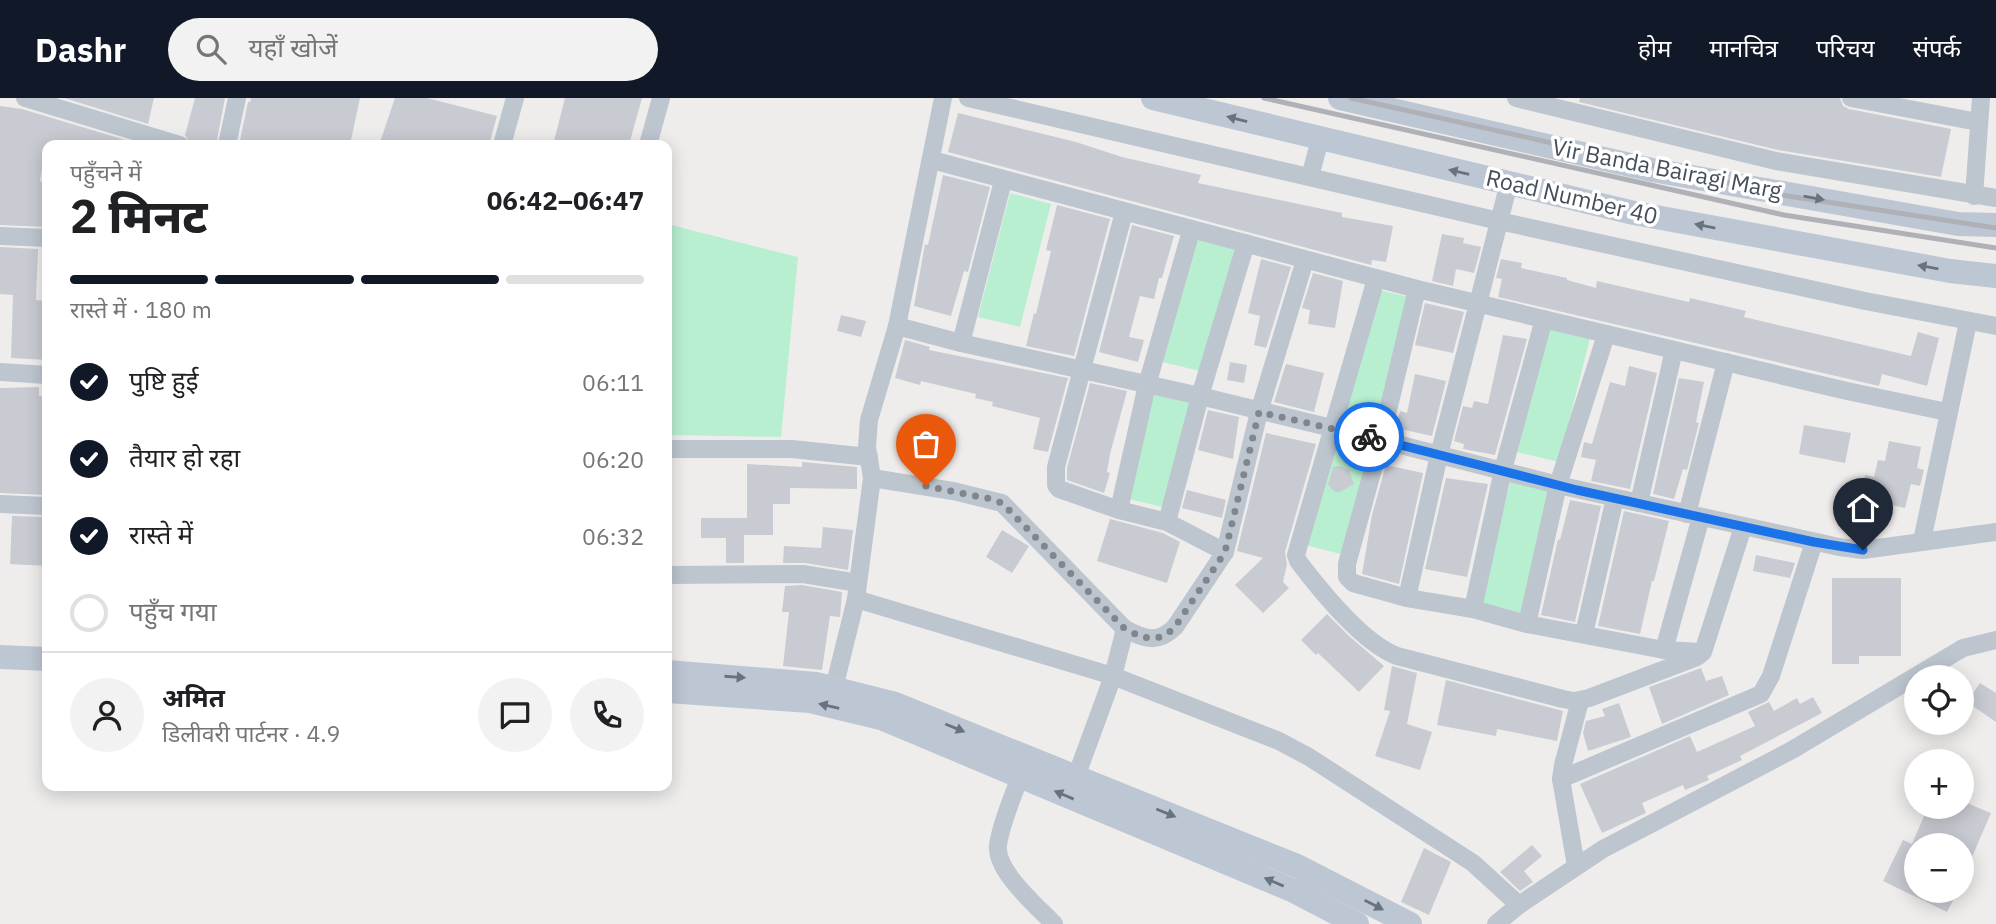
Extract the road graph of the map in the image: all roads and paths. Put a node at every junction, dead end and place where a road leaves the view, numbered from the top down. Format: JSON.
{"nodes":[{"id":1,"x":24,"y":98,"type":"edge"},
{"id":2,"x":237,"y":98,"type":"edge"},
{"id":3,"x":495,"y":98,"type":"edge"},
{"id":4,"x":661,"y":98,"type":"edge"},
{"id":5,"x":943,"y":98,"type":"edge"},
{"id":6,"x":968,"y":98,"type":"edge"},
{"id":7,"x":1153,"y":98,"type":"edge"},
{"id":8,"x":1340,"y":98,"type":"edge"},
{"id":9,"x":1516,"y":98,"type":"edge"},
{"id":10,"x":1851,"y":98,"type":"edge"},
{"id":11,"x":1981,"y":98,"type":"edge"},
{"id":12,"x":514,"y":101,"type":"edge"},
{"id":13,"x":1978,"y":122,"type":"junction"},
{"id":14,"x":1320,"y":139,"type":"junction"},
{"id":15,"x":163,"y":140,"type":"edge"},
{"id":16,"x":228,"y":140,"type":"edge"},
{"id":17,"x":503,"y":140,"type":"edge"},
{"id":18,"x":649,"y":140,"type":"edge"},
{"id":19,"x":932,"y":160,"type":"junction"},
{"id":20,"x":1776,"y":161,"type":"junction"},
{"id":21,"x":1310,"y":177,"type":"junction"},
{"id":22,"x":1003,"y":181,"type":"junction"},
{"id":23,"x":1509,"y":183,"type":"junction"},
{"id":24,"x":1770,"y":191,"type":"junction"},
{"id":25,"x":1974,"y":196,"type":"junction"},
{"id":26,"x":1996,"y":198,"type":"edge"},
{"id":27,"x":1124,"y":212,"type":"junction"},
{"id":28,"x":1499,"y":220,"type":"junction"},
{"id":29,"x":1996,"y":225,"type":"edge"},
{"id":30,"x":1191,"y":231,"type":"junction"},
{"id":31,"x":0,"y":236,"type":"edge"},
{"id":32,"x":42,"y":238,"type":"edge"},
{"id":33,"x":1246,"y":243,"type":"junction"},
{"id":34,"x":1305,"y":260,"type":"junction"},
{"id":35,"x":1996,"y":276,"type":"edge"},
{"id":36,"x":1376,"y":279,"type":"junction"},
{"id":37,"x":1417,"y":289,"type":"junction"},
{"id":38,"x":1479,"y":302,"type":"junction"},
{"id":39,"x":1544,"y":319,"type":"junction"},
{"id":40,"x":1968,"y":322,"type":"junction"},
{"id":41,"x":897,"y":326,"type":"junction"},
{"id":42,"x":1996,"y":326,"type":"edge"},
{"id":43,"x":1606,"y":335,"type":"junction"},
{"id":44,"x":961,"y":343,"type":"junction"},
{"id":45,"x":1674,"y":350,"type":"junction"},
{"id":46,"x":1726,"y":362,"type":"junction"},
{"id":47,"x":1082,"y":369,"type":"junction"},
{"id":48,"x":0,"y":372,"type":"edge"},
{"id":49,"x":42,"y":375,"type":"edge"},
{"id":50,"x":1147,"y":385,"type":"junction"},
{"id":51,"x":1200,"y":396,"type":"junction"},
{"id":52,"x":1259,"y":412,"type":"junction"},
{"id":53,"x":1947,"y":412,"type":"junction"},
{"id":54,"x":1332,"y":428,"type":"junction"},
{"id":55,"x":1381,"y":440,"type":"junction"},
{"id":56,"x":672,"y":449,"type":"edge"},
{"id":57,"x":1439,"y":455,"type":"junction"},
{"id":58,"x":869,"y":457,"type":"junction"},
{"id":59,"x":1503,"y":470,"type":"junction"},
{"id":60,"x":872,"y":478,"type":"junction"},
{"id":61,"x":1558,"y":485,"type":"junction"},
{"id":62,"x":1615,"y":498,"type":"junction"},
{"id":63,"x":1639,"y":503,"type":"junction"},
{"id":64,"x":0,"y":504,"type":"edge"},
{"id":65,"x":42,"y":506,"type":"edge"},
{"id":66,"x":1119,"y":510,"type":"junction"},
{"id":67,"x":1694,"y":515,"type":"junction"},
{"id":68,"x":1167,"y":522,"type":"junction"},
{"id":69,"x":1743,"y":527,"type":"junction"},
{"id":70,"x":1996,"y":532,"type":"edge"},
{"id":71,"x":1922,"y":541,"type":"junction"},
{"id":72,"x":1814,"y":542,"type":"junction"},
{"id":73,"x":1225,"y":552,"type":"junction"},
{"id":74,"x":672,"y":575,"type":"edge"},
{"id":75,"x":857,"y":591,"type":"junction"},
{"id":76,"x":1407,"y":598,"type":"junction"},
{"id":77,"x":1473,"y":609,"type":"junction"},
{"id":78,"x":1527,"y":624,"type":"junction"},
{"id":79,"x":1125,"y":629,"type":"junction"},
{"id":80,"x":1584,"y":635,"type":"junction"},
{"id":81,"x":1996,"y":640,"type":"edge"},
{"id":82,"x":1664,"y":650,"type":"junction"},
{"id":83,"x":1703,"y":652,"type":"junction"},
{"id":84,"x":0,"y":657,"type":"edge"},
{"id":85,"x":42,"y":659,"type":"edge"},
{"id":86,"x":672,"y":672,"type":"edge"},
{"id":87,"x":1113,"y":676,"type":"junction"},
{"id":88,"x":834,"y":688,"type":"junction"},
{"id":89,"x":672,"y":691,"type":"edge"},
{"id":90,"x":1580,"y":701,"type":"junction"},
{"id":91,"x":1020,"y":776,"type":"junction"},
{"id":92,"x":1076,"y":777,"type":"junction"},
{"id":93,"x":1561,"y":779,"type":"junction"},
{"id":94,"x":1576,"y":866,"type":"junction"},
{"id":95,"x":1519,"y":905,"type":"junction"},
{"id":96,"x":1054,"y":924,"type":"edge"},
{"id":97,"x":1357,"y":924,"type":"edge"},
{"id":98,"x":1410,"y":924,"type":"edge"},
{"id":99,"x":1496,"y":924,"type":"edge"}],
"edges":[{"from":1,"to":15,"type":"street"},
{"from":2,"to":16,"type":"street"},
{"from":3,"to":12,"type":"street"},
{"from":4,"to":18,"type":"street"},
{"from":5,"to":19,"type":"street"},
{"from":6,"to":21,"type":"street"},
{"from":14,"to":7,"type":"street","name":"Road Number 40","one_way":true},
{"from":8,"to":24,"type":"street","name":"Vir Banda Bairagi Marg"},
{"from":9,"to":20,"type":"street"},
{"from":10,"to":13,"type":"street"},
{"from":11,"to":13,"type":"street"},
{"from":12,"to":17,"type":"street"},
{"from":13,"to":25,"type":"street"},
{"from":14,"to":21,"type":"street"},
{"from":23,"to":14,"type":"street","name":"Road Number 40","one_way":true},
{"from":19,"to":22,"type":"street"},
{"from":19,"to":41,"type":"street"},
{"from":20,"to":24,"type":"street"},
{"from":20,"to":25,"type":"street"},
{"from":21,"to":28,"type":"street"},
{"from":22,"to":27,"type":"street"},
{"from":22,"to":44,"type":"street"},
{"from":23,"to":28,"type":"street"},
{"from":35,"to":23,"type":"street","name":"Road Number 40","one_way":true},
{"from":24,"to":29,"type":"street","name":"Vir Banda Bairagi Marg","one_way":true},
{"from":25,"to":26,"type":"street"},
{"from":27,"to":30,"type":"street"},
{"from":27,"to":47,"type":"street"},
{"from":28,"to":38,"type":"street"},
{"from":28,"to":40,"type":"street"},
{"from":30,"to":33,"type":"street"},
{"from":30,"to":50,"type":"street"},
{"from":31,"to":32,"type":"street"},
{"from":33,"to":34,"type":"street"},
{"from":33,"to":51,"type":"street"},
{"from":34,"to":36,"type":"street"},
{"from":34,"to":52,"type":"street"},
{"from":36,"to":37,"type":"street"},
{"from":36,"to":54,"type":"street"},
{"from":37,"to":38,"type":"street"},
{"from":37,"to":55,"type":"street"},
{"from":38,"to":39,"type":"street"},
{"from":38,"to":57,"type":"street"},
{"from":39,"to":43,"type":"street"},
{"from":39,"to":59,"type":"street"},
{"from":40,"to":42,"type":"street"},
{"from":40,"to":53,"type":"street"},
{"from":41,"to":44,"type":"street"},
{"from":41,"to":58,"type":"street"},
{"from":43,"to":45,"type":"street"},
{"from":43,"to":61,"type":"street"},
{"from":44,"to":47,"type":"street"},
{"from":45,"to":46,"type":"street"},
{"from":45,"to":63,"type":"street"},
{"from":46,"to":53,"type":"street"},
{"from":46,"to":67,"type":"street"},
{"from":47,"to":50,"type":"street"},
{"from":47,"to":66,"type":"street"},
{"from":48,"to":49,"type":"street"},
{"from":50,"to":51,"type":"street"},
{"from":50,"to":66,"type":"street"},
{"from":51,"to":52,"type":"street"},
{"from":51,"to":68,"type":"street"},
{"from":52,"to":54,"type":"street"},
{"from":52,"to":73,"type":"street"},
{"from":53,"to":71,"type":"street"},
{"from":54,"to":55,"type":"street"},
{"from":54,"to":90,"type":"street"},
{"from":55,"to":57,"type":"street"},
{"from":55,"to":76,"type":"street"},
{"from":56,"to":58,"type":"street"},
{"from":57,"to":59,"type":"street"},
{"from":57,"to":76,"type":"street"},
{"from":58,"to":60,"type":"street"},
{"from":59,"to":61,"type":"street"},
{"from":59,"to":77,"type":"street"},
{"from":60,"to":75,"type":"street"},
{"from":60,"to":79,"type":"street"},
{"from":61,"to":62,"type":"street"},
{"from":61,"to":78,"type":"street"},
{"from":62,"to":63,"type":"street"},
{"from":62,"to":80,"type":"street"},
{"from":63,"to":67,"type":"street"},
{"from":64,"to":65,"type":"street"},
{"from":66,"to":68,"type":"street"},
{"from":67,"to":69,"type":"street"},
{"from":67,"to":82,"type":"street"},
{"from":68,"to":73,"type":"street"},
{"from":69,"to":72,"type":"street"},
{"from":69,"to":83,"type":"street"},
{"from":70,"to":71,"type":"street"},
{"from":71,"to":72,"type":"street"},
{"from":72,"to":93,"type":"street"},
{"from":73,"to":79,"type":"street"},
{"from":74,"to":75,"type":"street"},
{"from":75,"to":87,"type":"street"},
{"from":75,"to":88,"type":"street"},
{"from":76,"to":77,"type":"street"},
{"from":77,"to":78,"type":"street"},
{"from":78,"to":80,"type":"street"},
{"from":79,"to":87,"type":"street"},
{"from":80,"to":82,"type":"street"},
{"from":81,"to":94,"type":"street"},
{"from":82,"to":83,"type":"street"},
{"from":83,"to":90,"type":"street"},
{"from":84,"to":85,"type":"street"},
{"from":86,"to":88,"type":"street","one_way":true},
{"from":87,"to":92,"type":"street"},
{"from":87,"to":95,"type":"street"},
{"from":88,"to":92,"type":"street","one_way":true},
{"from":91,"to":89,"type":"street","one_way":true},
{"from":90,"to":93,"type":"street"},
{"from":91,"to":96,"type":"street"},
{"from":97,"to":91,"type":"street","one_way":true},
{"from":92,"to":98,"type":"street","one_way":true},
{"from":93,"to":94,"type":"street"},
{"from":94,"to":95,"type":"street"},
{"from":95,"to":99,"type":"street"}]}
